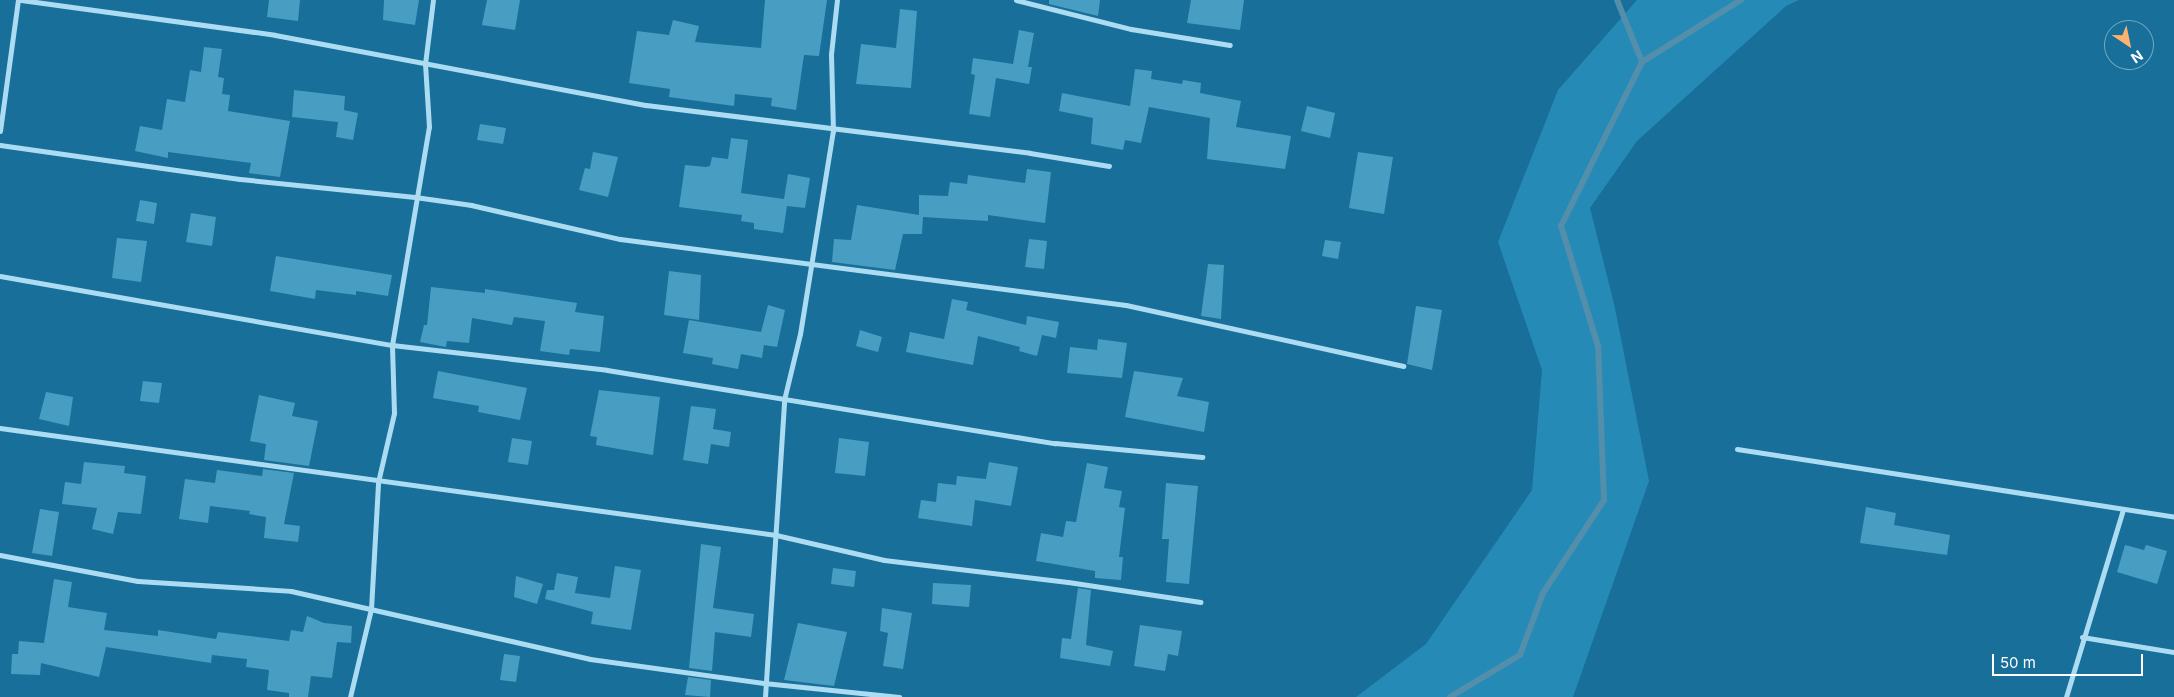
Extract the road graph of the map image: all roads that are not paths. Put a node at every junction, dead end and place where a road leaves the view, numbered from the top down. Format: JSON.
{"nodes":[{"id":1,"x":20,"y":0,"type":"edge"},
{"id":2,"x":433,"y":0,"type":"edge"},
{"id":3,"x":838,"y":0,"type":"edge"},
{"id":4,"x":1016,"y":0,"type":"edge"},
{"id":5,"x":1230,"y":45,"type":"dead end"},
{"id":6,"x":425,"y":64,"type":"junction"},
{"id":7,"x":0,"y":131,"type":"edge"},
{"id":8,"x":833,"y":131,"type":"junction"},
{"id":9,"x":0,"y":145,"type":"edge"},
{"id":10,"x":1109,"y":166,"type":"dead end"},
{"id":11,"x":415,"y":197,"type":"junction"},
{"id":12,"x":812,"y":266,"type":"junction"},
{"id":13,"x":0,"y":276,"type":"edge"},
{"id":14,"x":392,"y":345,"type":"junction"},
{"id":15,"x":1402,"y":366,"type":"dead end"},
{"id":16,"x":784,"y":400,"type":"junction"},
{"id":17,"x":0,"y":428,"type":"edge"},
{"id":18,"x":1737,"y":448,"type":"dead end"},
{"id":19,"x":1202,"y":457,"type":"dead end"},
{"id":20,"x":378,"y":482,"type":"junction"},
{"id":21,"x":2123,"y":509,"type":"junction"},
{"id":22,"x":2174,"y":517,"type":"edge"},
{"id":23,"x":776,"y":535,"type":"junction"},
{"id":24,"x":0,"y":555,"type":"edge"},
{"id":25,"x":1200,"y":602,"type":"dead end"},
{"id":26,"x":371,"y":609,"type":"junction"},
{"id":27,"x":2082,"y":637,"type":"junction"},
{"id":28,"x":2174,"y":652,"type":"edge"},
{"id":29,"x":764,"y":683,"type":"junction"},
{"id":30,"x":350,"y":697,"type":"edge"},
{"id":31,"x":765,"y":697,"type":"edge"},
{"id":32,"x":899,"y":697,"type":"edge"},
{"id":33,"x":2066,"y":697,"type":"edge"}],
"edges":[{"from":1,"to":6,"type":"street"},
{"from":1,"to":7,"type":"street"},
{"from":2,"to":6,"type":"street"},
{"from":3,"to":8,"type":"street"},
{"from":4,"to":5,"type":"street"},
{"from":6,"to":8,"type":"street"},
{"from":6,"to":11,"type":"street"},
{"from":8,"to":10,"type":"street"},
{"from":8,"to":12,"type":"street"},
{"from":9,"to":11,"type":"street"},
{"from":11,"to":12,"type":"street"},
{"from":11,"to":14,"type":"street"},
{"from":12,"to":15,"type":"street"},
{"from":12,"to":16,"type":"street"},
{"from":13,"to":14,"type":"street"},
{"from":14,"to":16,"type":"street"},
{"from":14,"to":20,"type":"street"},
{"from":16,"to":19,"type":"street"},
{"from":16,"to":23,"type":"street"},
{"from":17,"to":20,"type":"street"},
{"from":18,"to":21,"type":"street"},
{"from":20,"to":23,"type":"street"},
{"from":20,"to":26,"type":"street"},
{"from":21,"to":22,"type":"street"},
{"from":21,"to":27,"type":"street"},
{"from":23,"to":25,"type":"street"},
{"from":23,"to":29,"type":"street"},
{"from":24,"to":26,"type":"street"},
{"from":26,"to":29,"type":"street"},
{"from":26,"to":30,"type":"street"},
{"from":27,"to":28,"type":"street"},
{"from":27,"to":33,"type":"street"},
{"from":29,"to":31,"type":"street"},
{"from":29,"to":32,"type":"street"}]}
